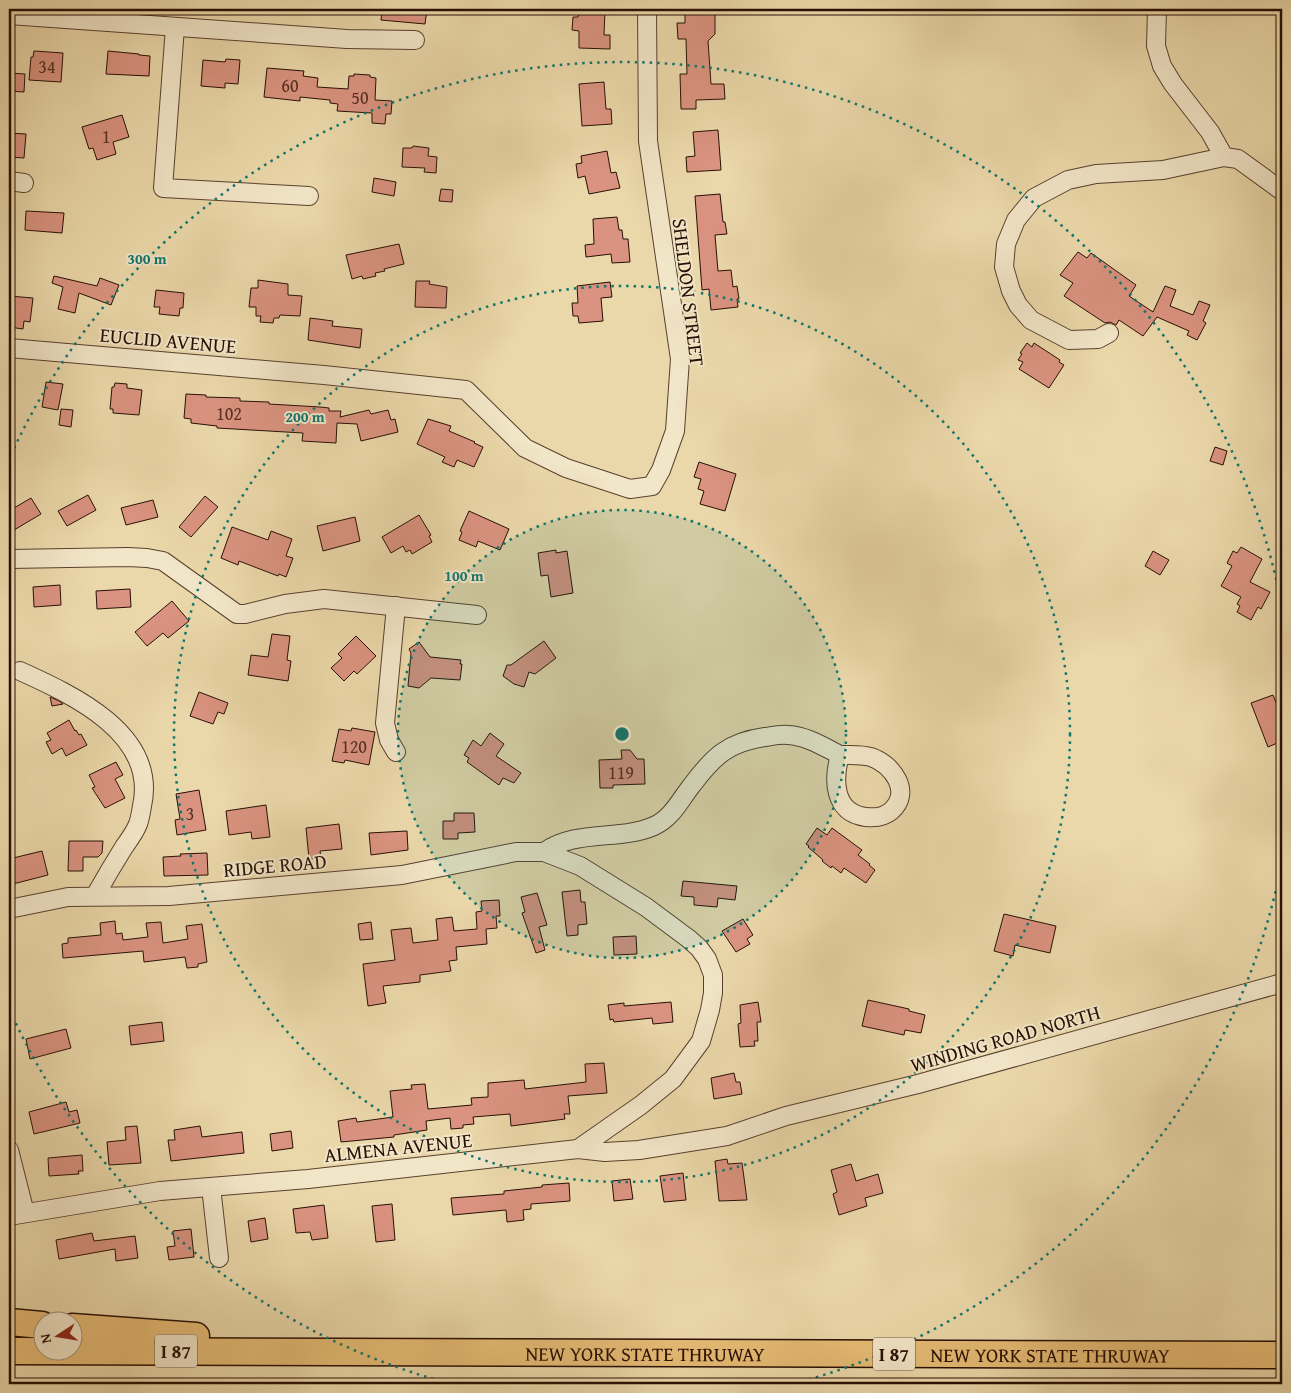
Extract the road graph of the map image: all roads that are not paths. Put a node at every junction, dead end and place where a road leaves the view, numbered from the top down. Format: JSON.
{"nodes":[{"id":1,"x":647,"y":9,"type":"edge"},
{"id":2,"x":1157,"y":9,"type":"edge"},
{"id":3,"x":9,"y":15,"type":"edge"},
{"id":4,"x":98,"y":15,"type":"edge"},
{"id":5,"x":175,"y":27,"type":"junction"},
{"id":6,"x":415,"y":40,"type":"dead end"},
{"id":7,"x":1224,"y":157,"type":"junction"},
{"id":8,"x":1282,"y":191,"type":"edge"},
{"id":9,"x":309,"y":196,"type":"dead end"},
{"id":10,"x":1110,"y":334,"type":"dead end"},
{"id":11,"x":9,"y":348,"type":"edge"},
{"id":12,"x":324,"y":375,"type":"joint"},
{"id":13,"x":9,"y":559,"type":"edge"},
{"id":14,"x":396,"y":606,"type":"junction"},
{"id":15,"x":477,"y":615,"type":"dead end"},
{"id":16,"x":20,"y":671,"type":"dead end"},
{"id":17,"x":396,"y":752,"type":"dead end"},
{"id":18,"x":840,"y":755,"type":"dead end"},
{"id":19,"x":544,"y":852,"type":"junction"},
{"id":20,"x":94,"y":896,"type":"junction"},
{"id":21,"x":9,"y":909,"type":"edge"},
{"id":22,"x":1282,"y":983,"type":"edge"},
{"id":23,"x":738,"y":1133,"type":"joint"},
{"id":24,"x":578,"y":1149,"type":"junction"},
{"id":25,"x":9,"y":1150,"type":"edge"},
{"id":26,"x":211,"y":1187,"type":"junction"},
{"id":27,"x":17,"y":1215,"type":"edge"},
{"id":28,"x":220,"y":1258,"type":"dead end"},
{"id":29,"x":9,"y":1322,"type":"edge"},
{"id":30,"x":32,"y":1324,"type":"edge"},
{"id":31,"x":82,"y":1328,"type":"edge"},
{"id":32,"x":9,"y":1351,"type":"edge"},
{"id":33,"x":343,"y":1352,"type":"junction"},
{"id":34,"x":1282,"y":1354,"type":"edge"}],
"edges":[{"from":1,"to":12,"type":"street","name":"SHELDON STREET"},
{"from":2,"to":7,"type":"street"},
{"from":3,"to":4,"type":"street"},
{"from":4,"to":5,"type":"street"},
{"from":5,"to":6,"type":"street"},
{"from":5,"to":9,"type":"street"},
{"from":7,"to":8,"type":"street"},
{"from":7,"to":10,"type":"street"},
{"from":11,"to":12,"type":"street","name":"EUCLID AVENUE"},
{"from":13,"to":14,"type":"street"},
{"from":14,"to":15,"type":"street"},
{"from":14,"to":17,"type":"street"},
{"from":16,"to":20,"type":"street"},
{"from":18,"to":19,"type":"street"},
{"from":19,"to":20,"type":"street","name":"RIDGE ROAD"},
{"from":19,"to":24,"type":"street"},
{"from":20,"to":21,"type":"street","name":"RIDGE ROAD"},
{"from":22,"to":23,"type":"street","name":"WINDING ROAD NORTH"},
{"from":23,"to":24,"type":"street","name":"ALMENA AVENUE"},
{"from":24,"to":26,"type":"street","name":"ALMENA AVENUE"},
{"from":25,"to":27,"type":"street"},
{"from":26,"to":27,"type":"street","name":"ALMENA AVENUE"},
{"from":26,"to":28,"type":"street"},
{"from":29,"to":30,"type":"highway"},
{"from":31,"to":33,"type":"highway"},
{"from":32,"to":33,"type":"highway","name":"NEW YORK STATE THRUWAY","number":"I 87"},
{"from":33,"to":34,"type":"highway","name":"NEW YORK STATE THRUWAY","number":"I 87"}]}
